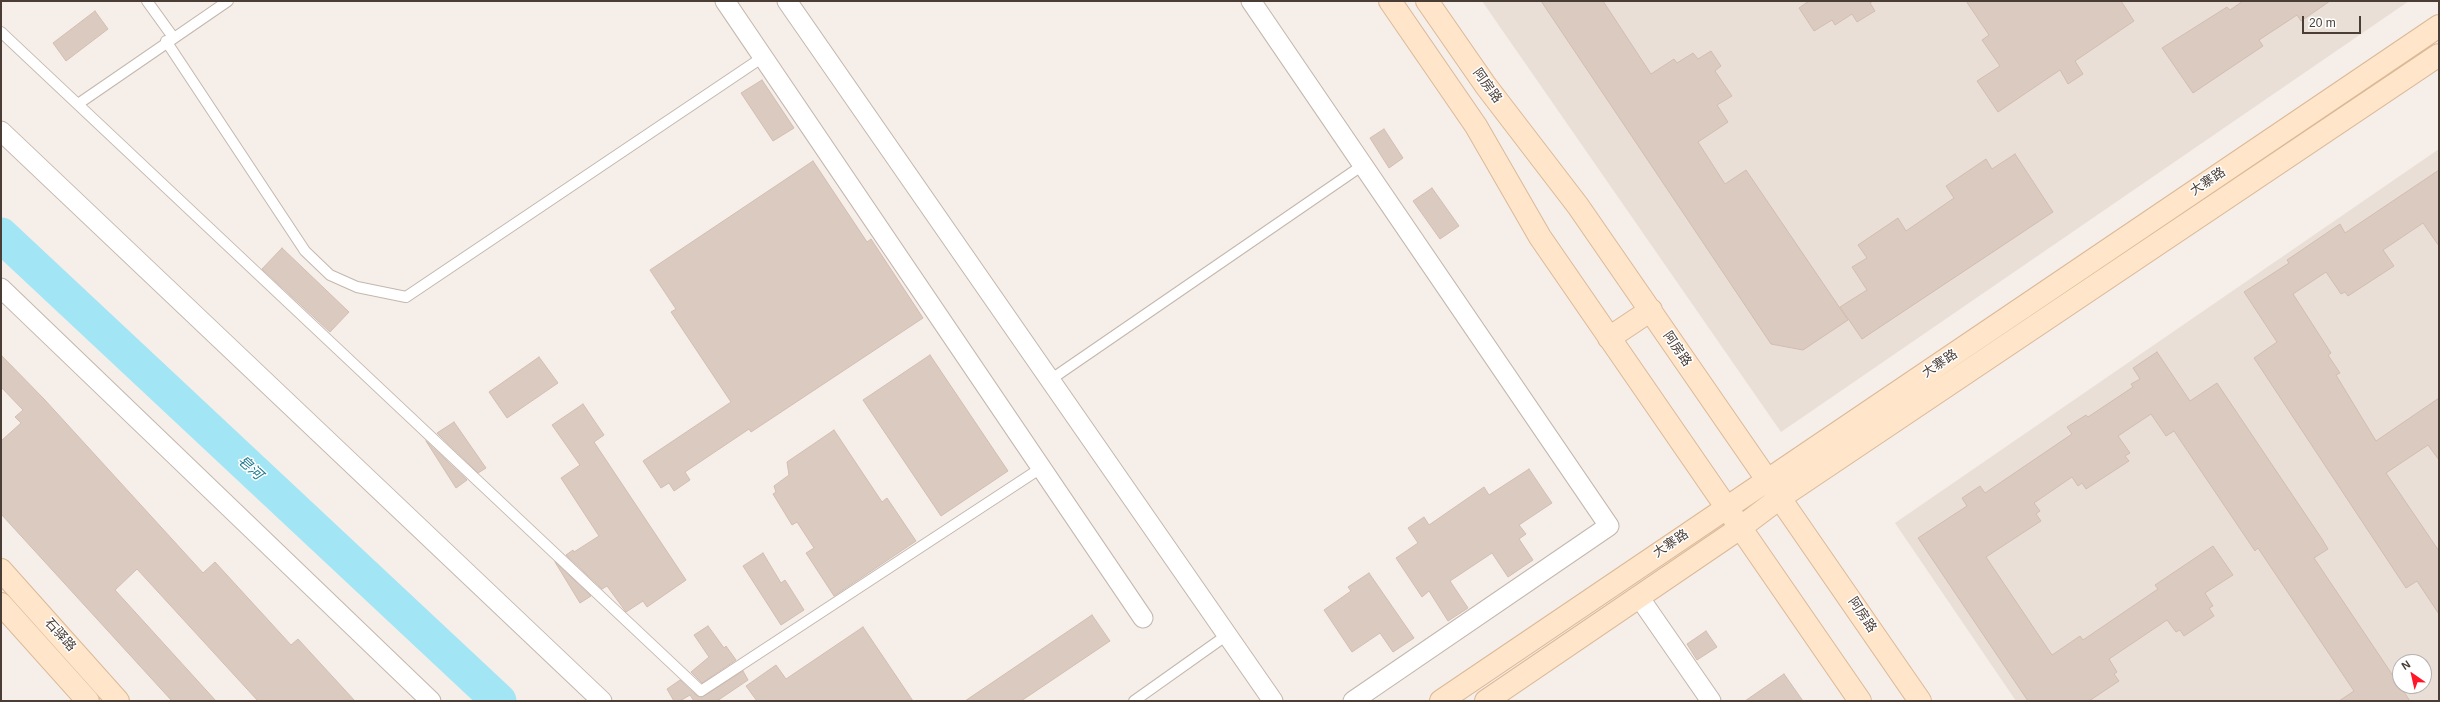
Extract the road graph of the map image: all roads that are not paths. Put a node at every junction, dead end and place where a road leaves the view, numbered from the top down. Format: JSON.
{"nodes":[{"id":1,"x":147,"y":1,"type":"edge"},
{"id":2,"x":228,"y":1,"type":"edge"},
{"id":3,"x":725,"y":1,"type":"edge"},
{"id":4,"x":787,"y":1,"type":"edge"},
{"id":5,"x":1251,"y":1,"type":"edge"},
{"id":6,"x":1390,"y":1,"type":"edge"},
{"id":7,"x":1427,"y":1,"type":"edge"},
{"id":8,"x":2439,"y":26,"type":"edge"},
{"id":9,"x":1,"y":32,"type":"edge"},
{"id":10,"x":169,"y":40,"type":"junction"},
{"id":11,"x":2439,"y":54,"type":"edge"},
{"id":12,"x":763,"y":56,"type":"junction"},
{"id":13,"x":78,"y":104,"type":"junction"},
{"id":14,"x":1,"y":131,"type":"edge"},
{"id":15,"x":1363,"y":165,"type":"junction"},
{"id":16,"x":1,"y":288,"type":"edge"},
{"id":17,"x":1651,"y":310,"type":"junction"},
{"id":18,"x":1609,"y":338,"type":"junction"},
{"id":19,"x":1050,"y":380,"type":"junction"},
{"id":20,"x":1041,"y":468,"type":"junction"},
{"id":21,"x":1768,"y":479,"type":"junction"},
{"id":22,"x":1781,"y":497,"type":"junction"},
{"id":23,"x":1725,"y":507,"type":"junction"},
{"id":24,"x":1740,"y":528,"type":"junction"},
{"id":25,"x":1,"y":570,"type":"edge"},
{"id":26,"x":1639,"y":597,"type":"junction"},
{"id":27,"x":1,"y":604,"type":"edge"},
{"id":28,"x":1143,"y":618,"type":"dead end"},
{"id":29,"x":1228,"y":635,"type":"junction"},
{"id":30,"x":88,"y":701,"type":"edge"},
{"id":31,"x":118,"y":701,"type":"edge"},
{"id":32,"x":431,"y":701,"type":"edge"},
{"id":33,"x":602,"y":701,"type":"edge"},
{"id":34,"x":1134,"y":701,"type":"edge"},
{"id":35,"x":1273,"y":701,"type":"edge"},
{"id":36,"x":1353,"y":701,"type":"edge"},
{"id":37,"x":1441,"y":701,"type":"edge"},
{"id":38,"x":1486,"y":701,"type":"edge"},
{"id":39,"x":1710,"y":701,"type":"edge"},
{"id":40,"x":1860,"y":701,"type":"edge"},
{"id":41,"x":1920,"y":701,"type":"edge"}],
"edges":[{"from":1,"to":10,"type":"lane"},
{"from":2,"to":10,"type":"lane"},
{"from":3,"to":12,"type":"street"},
{"from":4,"to":19,"type":"street"},
{"from":5,"to":15,"type":"street"},
{"from":6,"to":18,"type":"main road"},
{"from":7,"to":17,"type":"main road","name":"阿房路"},
{"from":8,"to":21,"type":"main road","name":"大寨路"},
{"from":9,"to":13,"type":"lane"},
{"from":10,"to":12,"type":"lane"},
{"from":10,"to":13,"type":"lane"},
{"from":11,"to":22,"type":"main road","name":"大寨路"},
{"from":12,"to":20,"type":"street"},
{"from":13,"to":20,"type":"lane"},
{"from":14,"to":33,"type":"street"},
{"from":15,"to":19,"type":"lane"},
{"from":15,"to":36,"type":"street"},
{"from":16,"to":32,"type":"street"},
{"from":17,"to":18,"type":"main road"},
{"from":17,"to":21,"type":"main road","name":"阿房路"},
{"from":18,"to":23,"type":"main road"},
{"from":19,"to":29,"type":"street"},
{"from":20,"to":28,"type":"street"},
{"from":21,"to":22,"type":"main road","name":"阿房路"},
{"from":21,"to":23,"type":"main road","name":"大寨路"},
{"from":22,"to":24,"type":"main road","name":"大寨路"},
{"from":22,"to":41,"type":"main road","name":"阿房路"},
{"from":23,"to":24,"type":"main road"},
{"from":23,"to":37,"type":"main road","name":"大寨路"},
{"from":24,"to":26,"type":"main road","name":"大寨路"},
{"from":24,"to":40,"type":"main road"},
{"from":25,"to":31,"type":"main road","name":"石驿路"},
{"from":26,"to":38,"type":"main road","name":"大寨路"},
{"from":26,"to":39,"type":"street"},
{"from":27,"to":30,"type":"main road","name":"石驿路"},
{"from":29,"to":34,"type":"lane"},
{"from":29,"to":35,"type":"street"}]}
